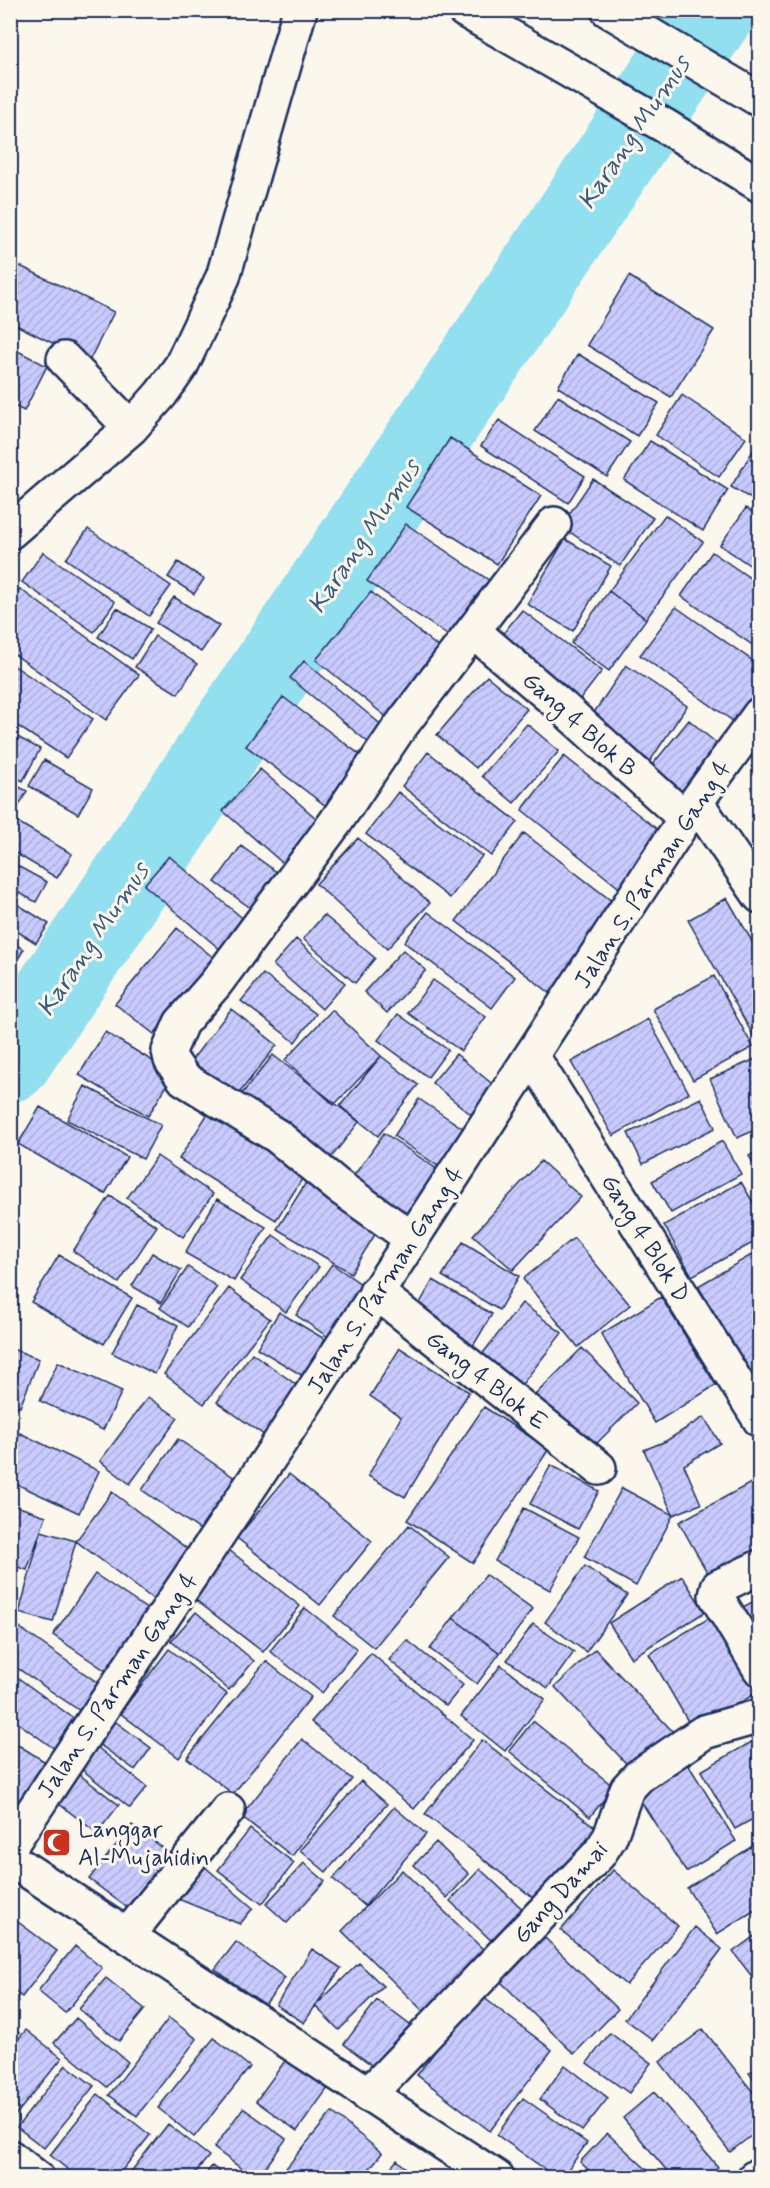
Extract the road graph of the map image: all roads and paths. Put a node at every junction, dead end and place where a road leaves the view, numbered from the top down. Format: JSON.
{"nodes":[{"id":1,"x":300,"y":10,"type":"edge"},
{"id":2,"x":464,"y":10,"type":"edge"},
{"id":3,"x":608,"y":10,"type":"edge"},
{"id":4,"x":759,"y":100,"type":"edge"},
{"id":5,"x":749,"y":178,"type":"edge"},
{"id":6,"x":64,"y":359,"type":"dead end"},
{"id":7,"x":131,"y":428,"type":"junction"},
{"id":8,"x":554,"y":524,"type":"dead end"},
{"id":9,"x":10,"y":532,"type":"edge"},
{"id":10,"x":472,"y":631,"type":"junction"},
{"id":11,"x":759,"y":714,"type":"edge"},
{"id":12,"x":691,"y":811,"type":"junction"},
{"id":13,"x":759,"y":896,"type":"edge"},
{"id":14,"x":532,"y":1056,"type":"junction"},
{"id":15,"x":411,"y":1238,"type":"junction"},
{"id":16,"x":376,"y":1292,"type":"junction"},
{"id":17,"x":759,"y":1420,"type":"edge"},
{"id":18,"x":599,"y":1468,"type":"dead end"},
{"id":19,"x":759,"y":1567,"type":"edge"},
{"id":20,"x":759,"y":1669,"type":"edge"},
{"id":21,"x":759,"y":1716,"type":"edge"},
{"id":22,"x":228,"y":1810,"type":"dead end"},
{"id":23,"x":10,"y":1846,"type":"edge"},
{"id":24,"x":10,"y":1859,"type":"edge"},
{"id":25,"x":127,"y":1936,"type":"junction"},
{"id":26,"x":368,"y":2095,"type":"junction"},
{"id":27,"x":10,"y":2157,"type":"edge"},
{"id":28,"x":759,"y":2174,"type":"edge"},
{"id":29,"x":37,"y":2178,"type":"edge"},
{"id":30,"x":497,"y":2178,"type":"edge"},
{"id":31,"x":754,"y":2178,"type":"edge"}],
"edges":[{"from":1,"to":7,"type":"street"},
{"from":2,"to":5,"type":"street"},
{"from":3,"to":4,"type":"street"},
{"from":6,"to":7,"type":"street"},
{"from":7,"to":9,"type":"street"},
{"from":8,"to":10,"type":"street"},
{"from":10,"to":12,"type":"street","name":"Gang 4 Blok B"},
{"from":10,"to":15,"type":"street"},
{"from":11,"to":12,"type":"street","name":"Jalan S. Parman Gang 4"},
{"from":12,"to":13,"type":"street","name":"Gang 4 Blok B"},
{"from":12,"to":14,"type":"street","name":"Jalan S. Parman Gang 4"},
{"from":14,"to":15,"type":"street","name":"Jalan S. Parman Gang 4"},
{"from":14,"to":17,"type":"street","name":"Gang 4 Blok D"},
{"from":15,"to":16,"type":"street","name":"Jalan S. Parman Gang 4"},
{"from":16,"to":18,"type":"street","name":"Gang 4 Blok E"},
{"from":16,"to":23,"type":"street","name":"Jalan S. Parman Gang 4"},
{"from":19,"to":20,"type":"street"},
{"from":21,"to":26,"type":"street","name":"Gang Damai"},
{"from":22,"to":25,"type":"street"},
{"from":24,"to":25,"type":"street"},
{"from":25,"to":26,"type":"street"},
{"from":26,"to":30,"type":"street"},
{"from":27,"to":29,"type":"street"},
{"from":28,"to":31,"type":"street"}]}
